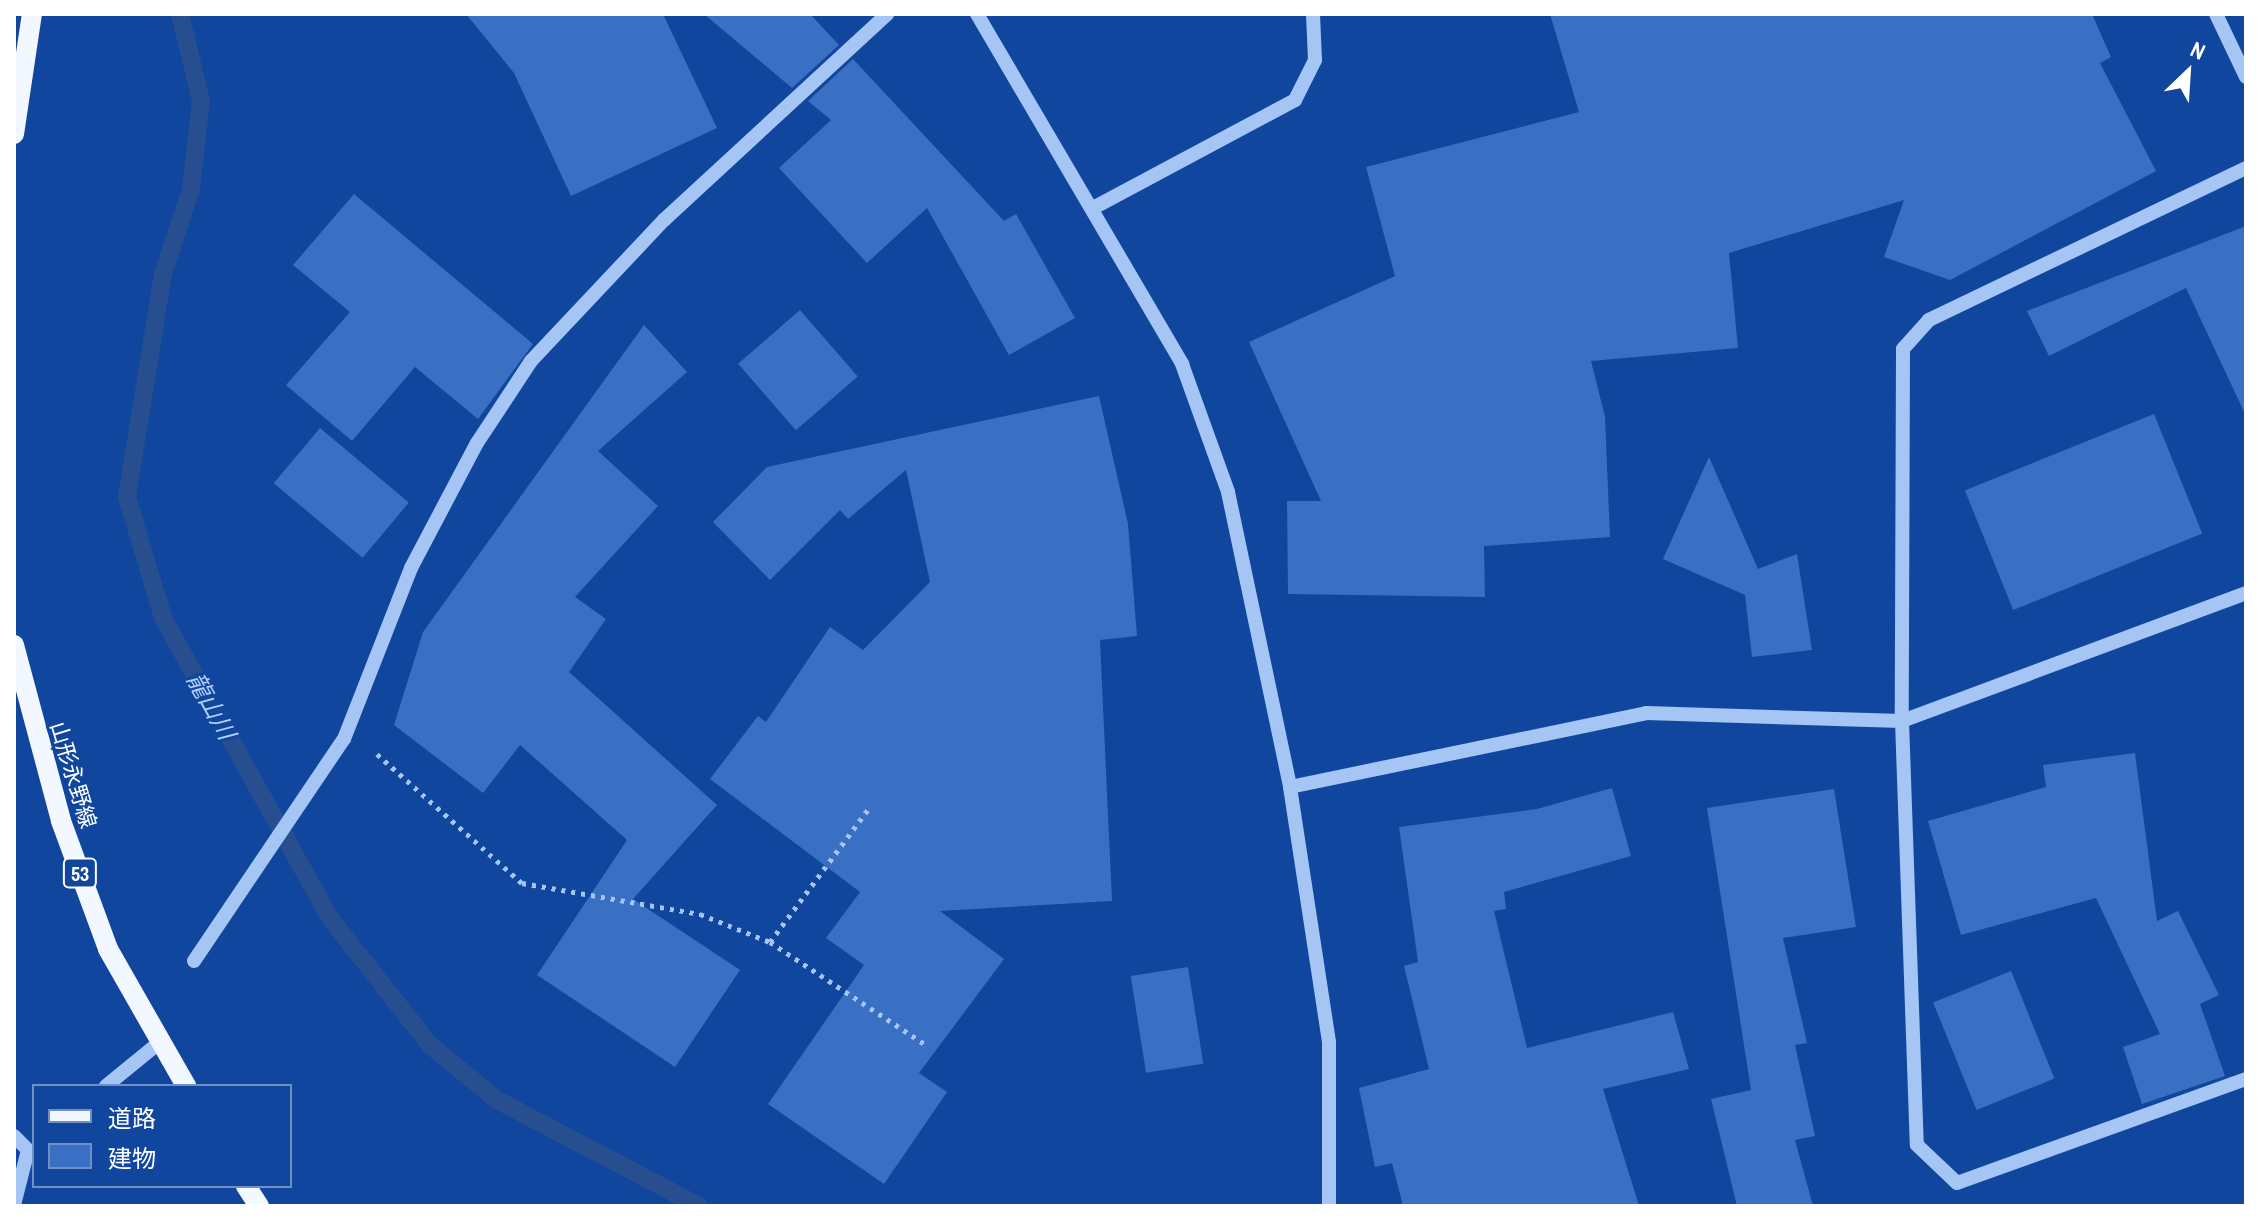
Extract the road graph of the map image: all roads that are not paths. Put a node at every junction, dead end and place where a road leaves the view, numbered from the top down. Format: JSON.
{"nodes":[{"id":1,"x":32,"y":14,"type":"edge"},
{"id":2,"x":887,"y":14,"type":"edge"},
{"id":3,"x":977,"y":14,"type":"edge"},
{"id":4,"x":1313,"y":14,"type":"edge"},
{"id":5,"x":2216,"y":14,"type":"edge"},
{"id":6,"x":2246,"y":77,"type":"edge"},
{"id":7,"x":14,"y":134,"type":"edge"},
{"id":8,"x":2246,"y":168,"type":"edge"},
{"id":9,"x":1093,"y":208,"type":"junction"},
{"id":10,"x":2246,"y":593,"type":"edge"},
{"id":11,"x":14,"y":645,"type":"edge"},
{"id":12,"x":18,"y":694,"type":"edge"},
{"id":13,"x":1902,"y":721,"type":"junction"},
{"id":14,"x":1290,"y":787,"type":"junction"},
{"id":15,"x":194,"y":961,"type":"dead end"},
{"id":16,"x":160,"y":1042,"type":"junction"},
{"id":17,"x":2246,"y":1079,"type":"edge"},
{"id":18,"x":108,"y":1084,"type":"edge"},
{"id":19,"x":185,"y":1084,"type":"edge"},
{"id":20,"x":14,"y":1136,"type":"edge"},
{"id":21,"x":31,"y":1148,"type":"edge"},
{"id":22,"x":247,"y":1188,"type":"edge"},
{"id":23,"x":14,"y":1205,"type":"edge"},
{"id":24,"x":259,"y":1206,"type":"edge"},
{"id":25,"x":1329,"y":1206,"type":"edge"}],
"edges":[{"from":1,"to":7,"type":"main road"},
{"from":2,"to":15,"type":"street"},
{"from":3,"to":9,"type":"street"},
{"from":4,"to":9,"type":"street"},
{"from":5,"to":6,"type":"street"},
{"from":8,"to":13,"type":"street"},
{"from":9,"to":14,"type":"street"},
{"from":10,"to":13,"type":"street"},
{"from":11,"to":12,"type":"main road","name":"山形永野線","number":"53"},
{"from":12,"to":16,"type":"main road","name":"山形永野線","number":"53"},
{"from":13,"to":14,"type":"street"},
{"from":13,"to":17,"type":"street"},
{"from":14,"to":25,"type":"street"},
{"from":16,"to":18,"type":"street"},
{"from":16,"to":19,"type":"main road","name":"山形永野線","number":"53"},
{"from":20,"to":21,"type":"street"},
{"from":21,"to":23,"type":"street"},
{"from":22,"to":24,"type":"main road"}]}
